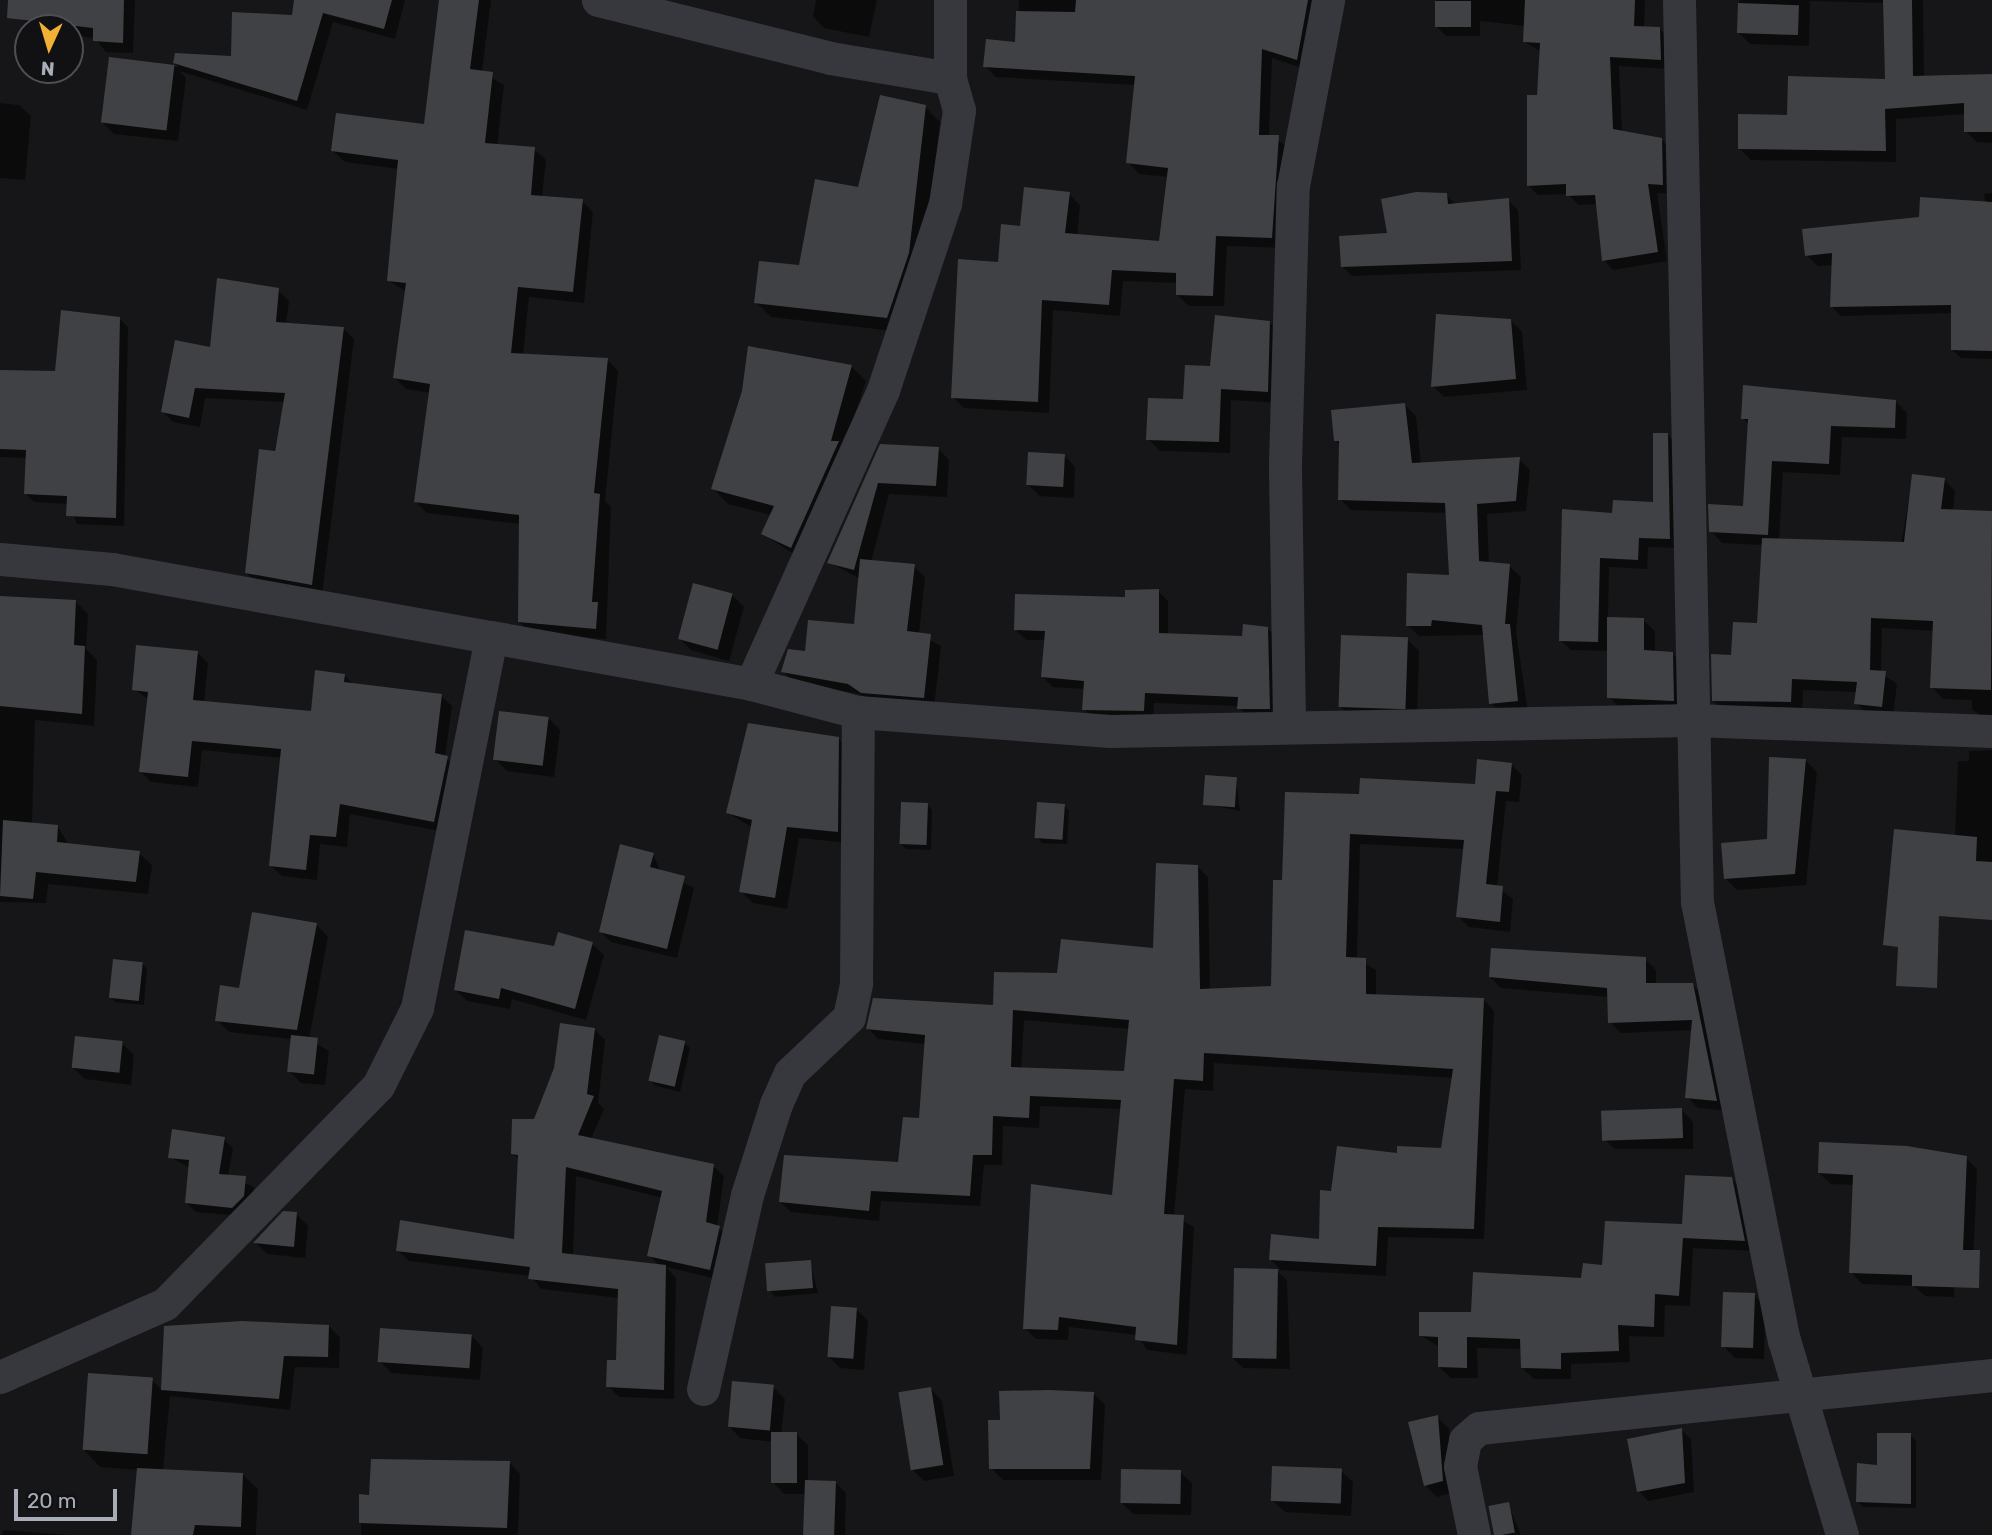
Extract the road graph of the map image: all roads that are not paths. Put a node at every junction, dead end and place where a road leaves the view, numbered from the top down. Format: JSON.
{"nodes":[{"id":1,"x":598,"y":0,"type":"edge"},
{"id":2,"x":950,"y":0,"type":"edge"},
{"id":3,"x":1328,"y":0,"type":"edge"},
{"id":4,"x":1679,"y":0,"type":"edge"},
{"id":5,"x":950,"y":78,"type":"junction"},
{"id":6,"x":0,"y":559,"type":"edge"},
{"id":7,"x":491,"y":637,"type":"junction"},
{"id":8,"x":751,"y":684,"type":"junction"},
{"id":9,"x":858,"y":712,"type":"junction"},
{"id":10,"x":1693,"y":720,"type":"junction"},
{"id":11,"x":1289,"y":723,"type":"junction"},
{"id":12,"x":1992,"y":731,"type":"edge"},
{"id":13,"x":1992,"y":1375,"type":"edge"},
{"id":14,"x":0,"y":1377,"type":"edge"},
{"id":15,"x":703,"y":1389,"type":"dead end"},
{"id":16,"x":1800,"y":1395,"type":"junction"},
{"id":17,"x":1474,"y":1535,"type":"edge"},
{"id":18,"x":1842,"y":1535,"type":"edge"}],
"edges":[{"from":1,"to":5,"type":"street"},
{"from":2,"to":5,"type":"street"},
{"from":3,"to":11,"type":"street"},
{"from":4,"to":10,"type":"street"},
{"from":5,"to":8,"type":"street"},
{"from":6,"to":7,"type":"street"},
{"from":7,"to":8,"type":"street"},
{"from":7,"to":14,"type":"street"},
{"from":8,"to":9,"type":"street"},
{"from":9,"to":11,"type":"street"},
{"from":9,"to":15,"type":"street"},
{"from":10,"to":11,"type":"street"},
{"from":10,"to":12,"type":"street"},
{"from":10,"to":16,"type":"street"},
{"from":13,"to":16,"type":"street"},
{"from":16,"to":17,"type":"street"},
{"from":16,"to":18,"type":"street"}]}
